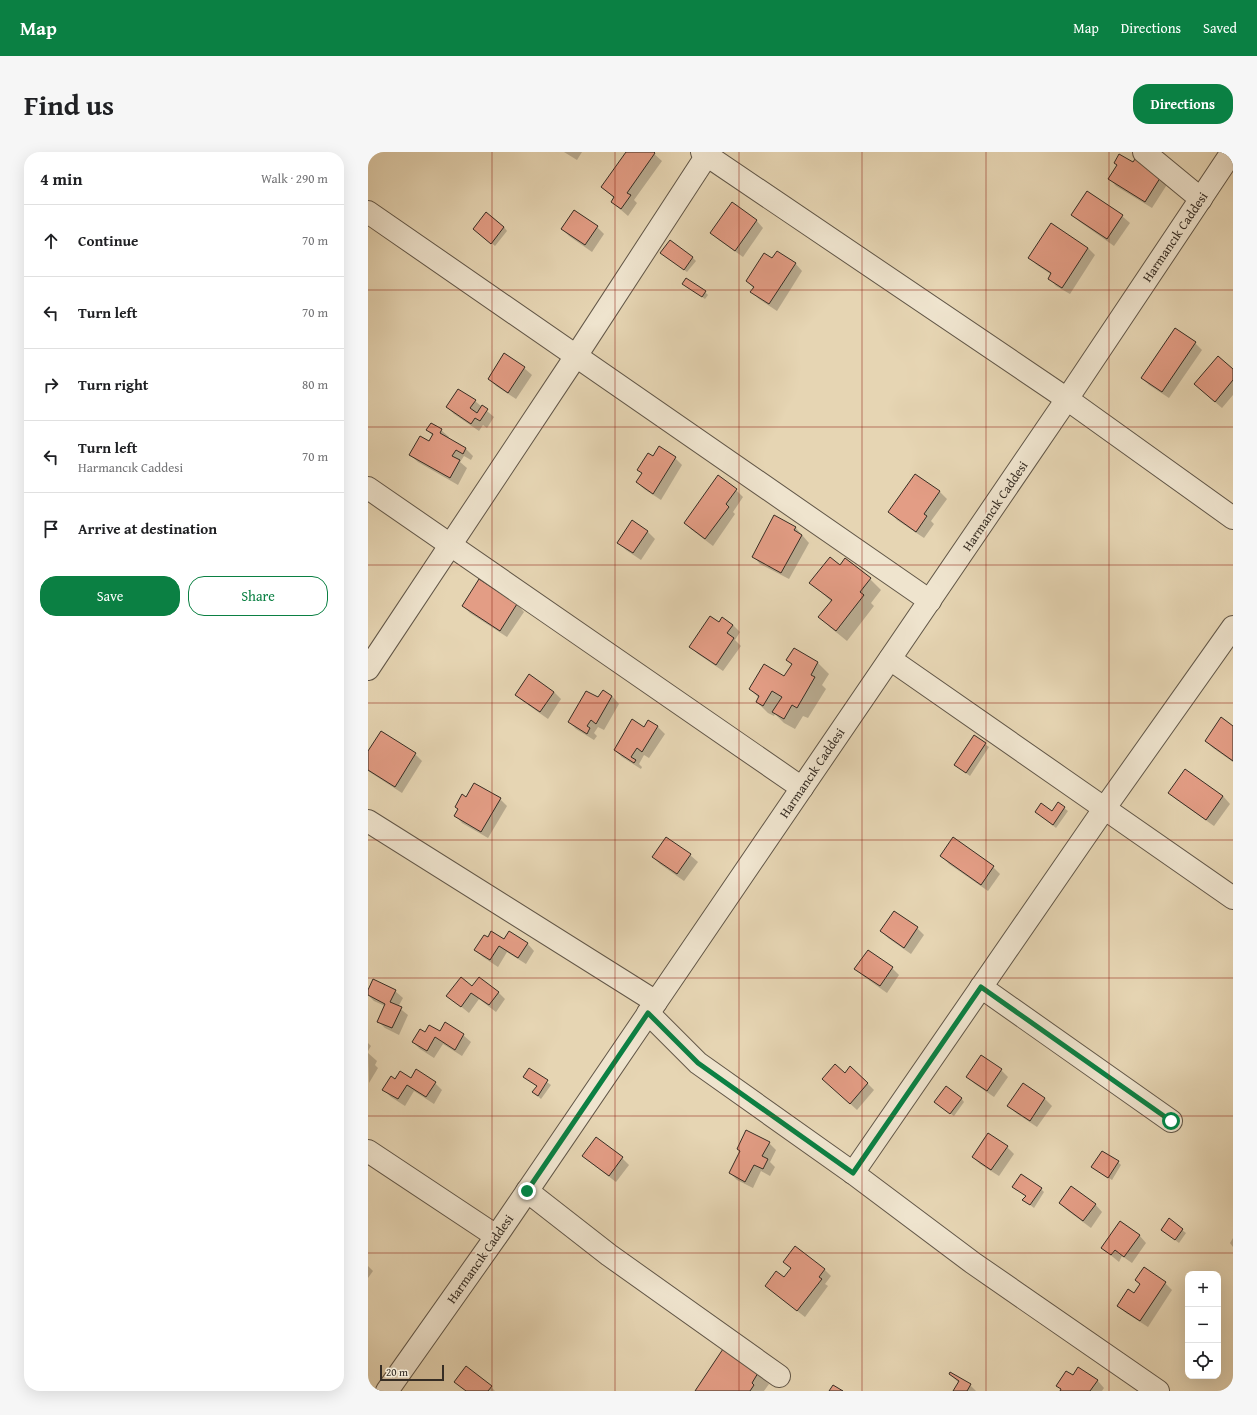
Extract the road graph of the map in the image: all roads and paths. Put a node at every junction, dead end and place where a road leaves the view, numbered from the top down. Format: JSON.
{"nodes":[{"id":1,"x":1144,"y":152,"type":"edge"},
{"id":2,"x":1232,"y":152,"type":"edge"},
{"id":3,"x":706,"y":153,"type":"edge"},
{"id":4,"x":1201,"y":199,"type":"junction"},
{"id":5,"x":368,"y":212,"type":"edge"},
{"id":6,"x":576,"y":356,"type":"junction"},
{"id":7,"x":1067,"y":399,"type":"junction"},
{"id":8,"x":368,"y":488,"type":"edge"},
{"id":9,"x":1233,"y":518,"type":"edge"},
{"id":10,"x":451,"y":544,"type":"junction"},
{"id":11,"x":930,"y":601,"type":"junction"},
{"id":12,"x":1233,"y":627,"type":"edge"},
{"id":13,"x":890,"y":658,"type":"junction"},
{"id":14,"x":368,"y":669,"type":"edge"},
{"id":15,"x":802,"y":788,"type":"junction"},
{"id":16,"x":1104,"y":809,"type":"junction"},
{"id":17,"x":368,"y":820,"type":"edge"},
{"id":18,"x":1233,"y":898,"type":"edge"},
{"id":19,"x":981,"y":987,"type":"junction"},
{"id":20,"x":652,"y":1008,"type":"junction"},
{"id":21,"x":1171,"y":1121,"type":"dead end"},
{"id":22,"x":368,"y":1151,"type":"edge"},
{"id":23,"x":853,"y":1173,"type":"junction"},
{"id":24,"x":527,"y":1191,"type":"junction"},
{"id":25,"x":496,"y":1236,"type":"junction"},
{"id":26,"x":779,"y":1376,"type":"dead end"},
{"id":27,"x":387,"y":1391,"type":"edge"},
{"id":28,"x":1158,"y":1391,"type":"edge"}],
"edges":[{"from":1,"to":4,"type":"street"},
{"from":2,"to":4,"type":"street","name":"Harmancık Caddesi"},
{"from":3,"to":6,"type":"street"},
{"from":3,"to":7,"type":"street"},
{"from":4,"to":7,"type":"street","name":"Harmancık Caddesi"},
{"from":5,"to":6,"type":"street"},
{"from":6,"to":10,"type":"street"},
{"from":6,"to":11,"type":"street"},
{"from":7,"to":9,"type":"street"},
{"from":7,"to":11,"type":"street","name":"Harmancık Caddesi"},
{"from":8,"to":10,"type":"street"},
{"from":10,"to":14,"type":"street"},
{"from":10,"to":15,"type":"street"},
{"from":11,"to":13,"type":"street","name":"Harmancık Caddesi"},
{"from":12,"to":16,"type":"street"},
{"from":13,"to":15,"type":"street","name":"Harmancık Caddesi"},
{"from":13,"to":16,"type":"street"},
{"from":15,"to":20,"type":"street","name":"Harmancık Caddesi"},
{"from":16,"to":18,"type":"street"},
{"from":16,"to":19,"type":"street"},
{"from":17,"to":20,"type":"street"},
{"from":19,"to":21,"type":"street"},
{"from":19,"to":23,"type":"street"},
{"from":20,"to":23,"type":"street"},
{"from":20,"to":24,"type":"street","name":"Harmancık Caddesi"},
{"from":22,"to":25,"type":"street"},
{"from":23,"to":28,"type":"street"},
{"from":24,"to":25,"type":"street","name":"Harmancık Caddesi"},
{"from":24,"to":26,"type":"street"},
{"from":25,"to":27,"type":"street","name":"Harmancık Caddesi"}]}
